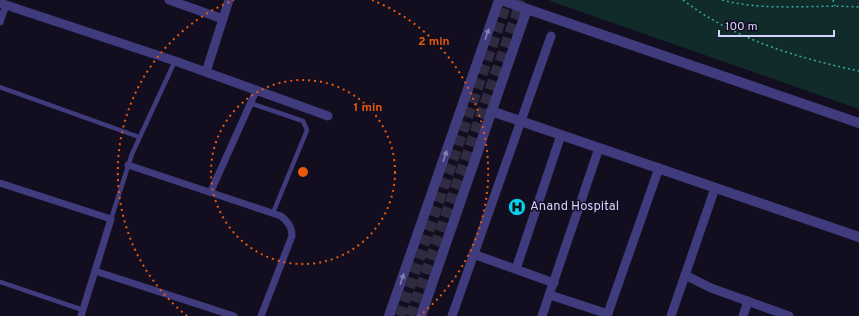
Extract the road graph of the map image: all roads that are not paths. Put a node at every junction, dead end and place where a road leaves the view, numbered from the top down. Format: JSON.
{"nodes":[{"id":1,"x":169,"y":0,"type":"edge"},
{"id":2,"x":229,"y":0,"type":"edge"},
{"id":3,"x":500,"y":0,"type":"edge"},
{"id":4,"x":5,"y":2,"type":"edge"},
{"id":5,"x":527,"y":9,"type":"junction"},
{"id":6,"x":223,"y":18,"type":"junction"},
{"id":7,"x":0,"y":22,"type":"edge"},
{"id":8,"x":551,"y":36,"type":"dead end"},
{"id":9,"x":175,"y":60,"type":"junction"},
{"id":10,"x":206,"y":72,"type":"junction"},
{"id":11,"x":0,"y":87,"type":"edge"},
{"id":12,"x":256,"y":91,"type":"junction"},
{"id":13,"x":250,"y":103,"type":"junction"},
{"id":14,"x":491,"y":111,"type":"junction"},
{"id":15,"x":328,"y":116,"type":"dead end"},
{"id":16,"x":520,"y":120,"type":"junction"},
{"id":17,"x":859,"y":124,"type":"edge"},
{"id":18,"x":561,"y":135,"type":"junction"},
{"id":19,"x":139,"y":137,"type":"junction"},
{"id":20,"x":599,"y":148,"type":"junction"},
{"id":21,"x":128,"y":165,"type":"junction"},
{"id":22,"x":659,"y":168,"type":"junction"},
{"id":23,"x":0,"y":182,"type":"edge"},
{"id":24,"x":715,"y":188,"type":"junction"},
{"id":25,"x":211,"y":192,"type":"junction"},
{"id":26,"x":273,"y":213,"type":"junction"},
{"id":27,"x":111,"y":220,"type":"junction"},
{"id":28,"x":859,"y":237,"type":"edge"},
{"id":29,"x":473,"y":254,"type":"junction"},
{"id":30,"x":516,"y":269,"type":"junction"},
{"id":31,"x":95,"y":272,"type":"junction"},
{"id":32,"x":685,"y":275,"type":"junction"},
{"id":33,"x":0,"y":282,"type":"edge"},
{"id":34,"x":554,"y":283,"type":"junction"},
{"id":35,"x":550,"y":295,"type":"junction"},
{"id":36,"x":748,"y":301,"type":"junction"},
{"id":37,"x":82,"y":313,"type":"edge"},
{"id":38,"x":608,"y":315,"type":"edge"},
{"id":39,"x":234,"y":316,"type":"edge"},
{"id":40,"x":261,"y":316,"type":"edge"},
{"id":41,"x":389,"y":316,"type":"edge"},
{"id":42,"x":421,"y":316,"type":"edge"},
{"id":43,"x":452,"y":316,"type":"edge"},
{"id":44,"x":542,"y":316,"type":"edge"},
{"id":45,"x":671,"y":316,"type":"edge"},
{"id":46,"x":743,"y":316,"type":"edge"},
{"id":47,"x":789,"y":316,"type":"edge"}],
"edges":[{"from":1,"to":6,"type":"street"},
{"from":2,"to":6,"type":"street"},
{"from":3,"to":5,"type":"street"},
{"from":41,"to":3,"type":"street","one_way":true},
{"from":4,"to":7,"type":"street"},
{"from":4,"to":9,"type":"street"},
{"from":5,"to":14,"type":"street"},
{"from":5,"to":17,"type":"street"},
{"from":6,"to":10,"type":"street"},
{"from":8,"to":16,"type":"street"},
{"from":9,"to":10,"type":"street"},
{"from":9,"to":19,"type":"lane"},
{"from":10,"to":12,"type":"street"},
{"from":11,"to":19,"type":"lane"},
{"from":12,"to":13,"type":"street"},
{"from":12,"to":15,"type":"street"},
{"from":13,"to":25,"type":"street"},
{"from":13,"to":26,"type":"lane"},
{"from":14,"to":16,"type":"street"},
{"from":14,"to":42,"type":"street"},
{"from":16,"to":18,"type":"street"},
{"from":16,"to":29,"type":"street"},
{"from":18,"to":20,"type":"street"},
{"from":18,"to":30,"type":"street"},
{"from":19,"to":21,"type":"lane"},
{"from":20,"to":22,"type":"street"},
{"from":20,"to":34,"type":"street"},
{"from":21,"to":25,"type":"street"},
{"from":21,"to":27,"type":"lane"},
{"from":22,"to":24,"type":"street"},
{"from":22,"to":38,"type":"street"},
{"from":23,"to":27,"type":"street"},
{"from":24,"to":28,"type":"street"},
{"from":24,"to":32,"type":"street"},
{"from":25,"to":26,"type":"street"},
{"from":26,"to":40,"type":"street"},
{"from":27,"to":31,"type":"street"},
{"from":29,"to":30,"type":"street"},
{"from":29,"to":43,"type":"street"},
{"from":30,"to":34,"type":"street"},
{"from":31,"to":37,"type":"street"},
{"from":31,"to":39,"type":"street"},
{"from":32,"to":36,"type":"street"},
{"from":32,"to":45,"type":"street"},
{"from":33,"to":37,"type":"lane"},
{"from":34,"to":35,"type":"street"},
{"from":35,"to":38,"type":"street"},
{"from":35,"to":44,"type":"street"},
{"from":36,"to":46,"type":"street"},
{"from":36,"to":47,"type":"street"}]}
